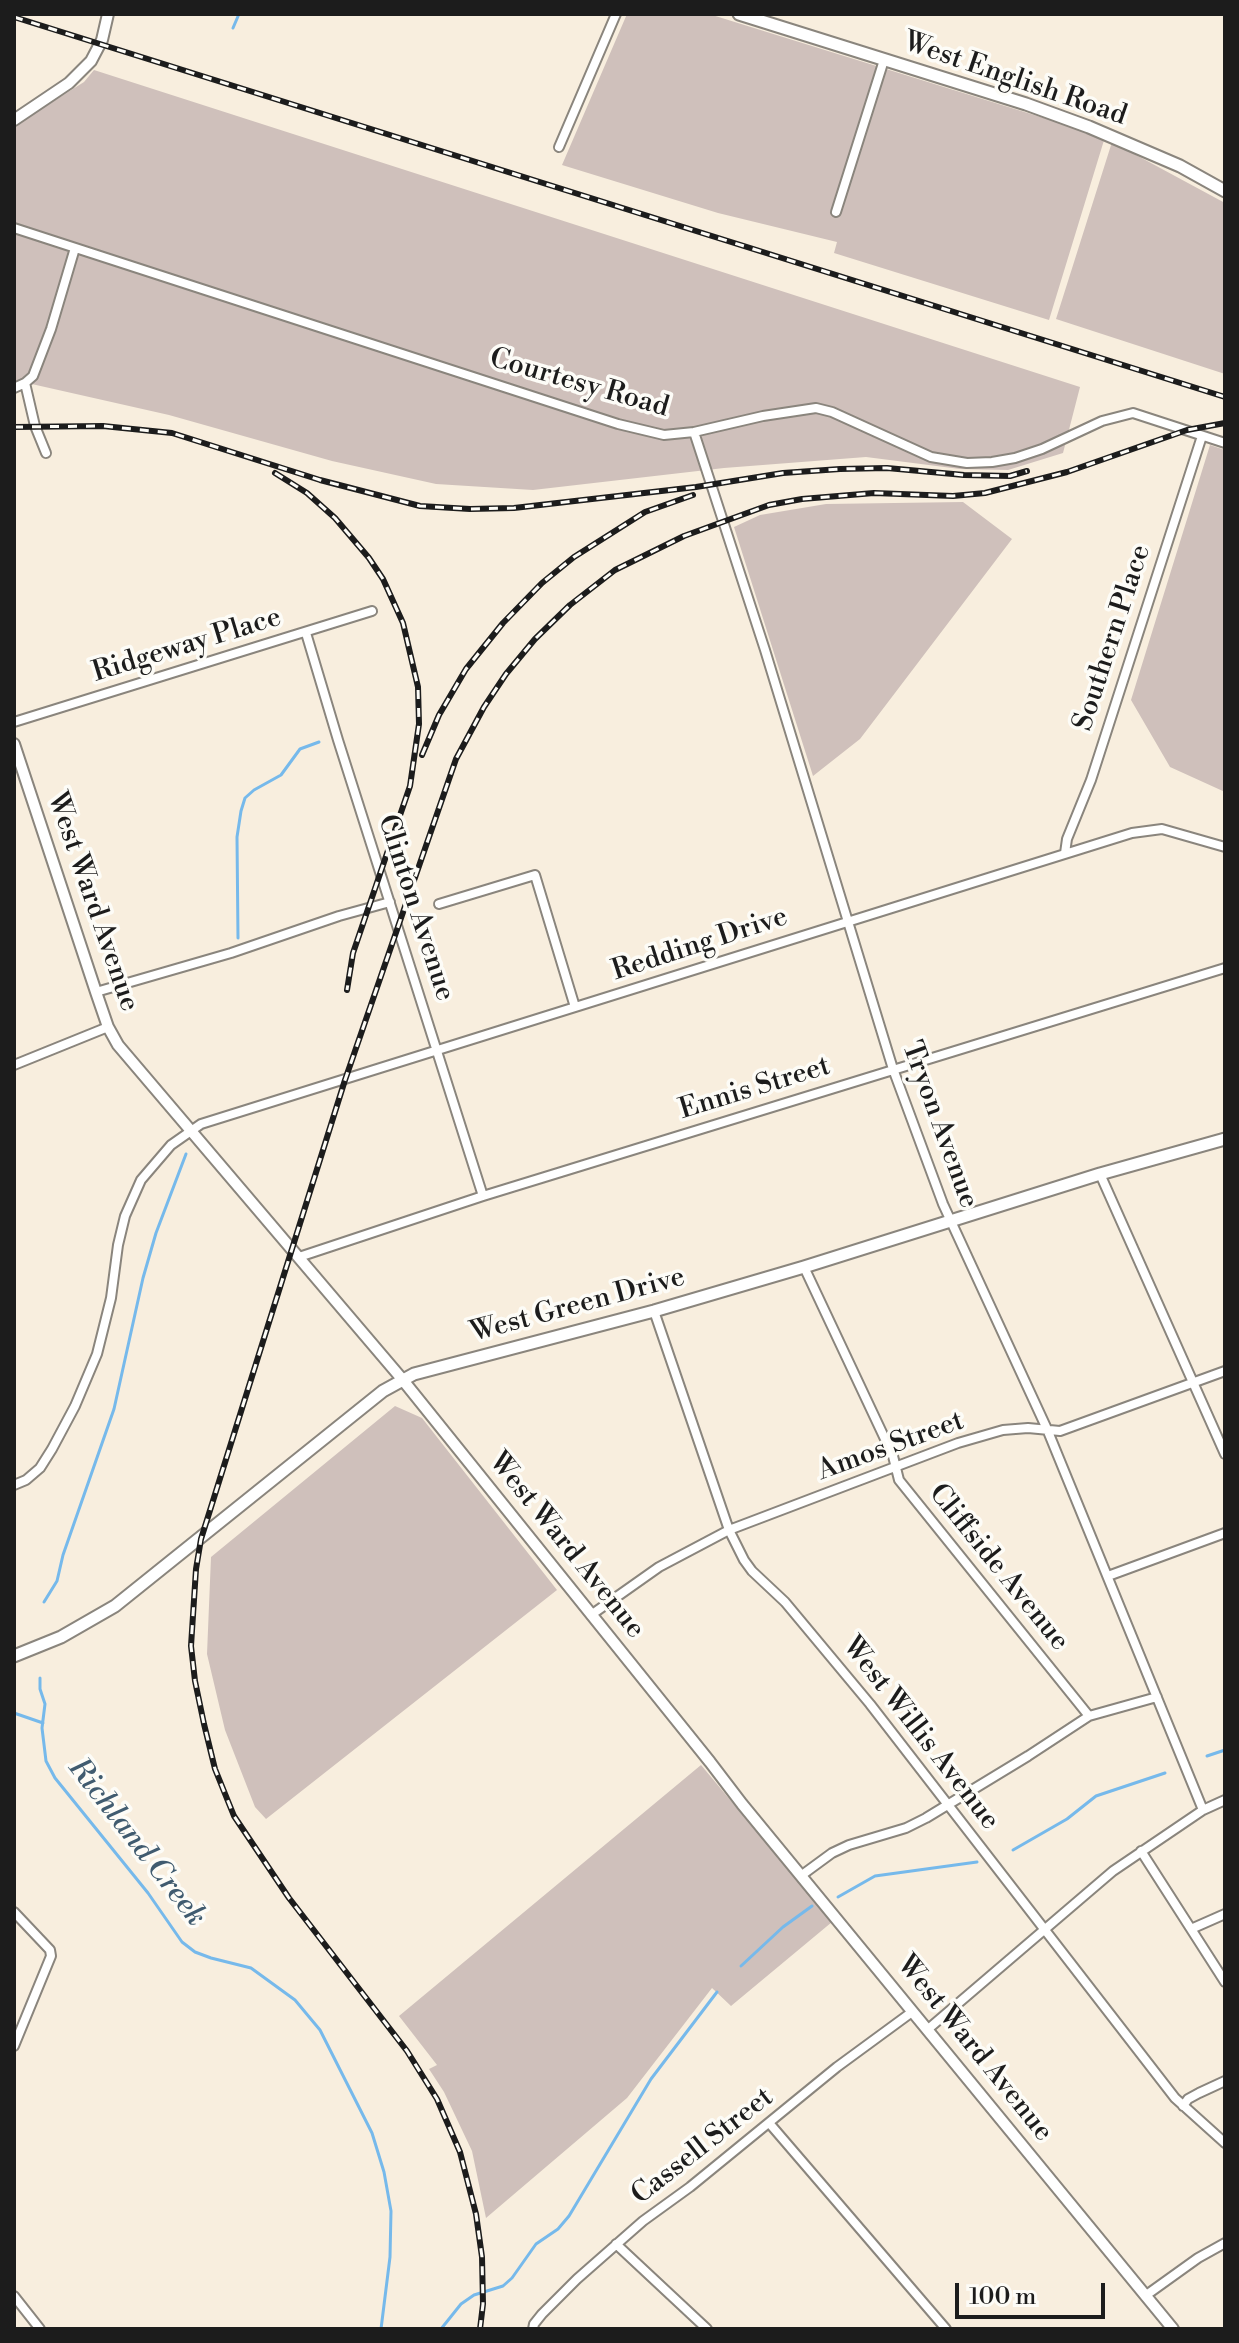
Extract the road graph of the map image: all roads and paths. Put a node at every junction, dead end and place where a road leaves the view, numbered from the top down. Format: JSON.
{"nodes":[{"id":1,"x":108,"y":14,"type":"edge"},
{"id":2,"x":616,"y":14,"type":"edge"},
{"id":3,"x":739,"y":14,"type":"edge"},
{"id":4,"x":884,"y":60,"type":"junction"},
{"id":5,"x":14,"y":120,"type":"edge"},
{"id":6,"x":559,"y":147,"type":"dead end"},
{"id":7,"x":1225,"y":191,"type":"edge"},
{"id":8,"x":836,"y":212,"type":"dead end"},
{"id":9,"x":14,"y":228,"type":"edge"},
{"id":10,"x":75,"y":248,"type":"junction"},
{"id":11,"x":25,"y":383,"type":"junction"},
{"id":12,"x":14,"y":388,"type":"edge"},
{"id":13,"x":694,"y":432,"type":"junction"},
{"id":14,"x":1202,"y":436,"type":"junction"},
{"id":15,"x":1225,"y":443,"type":"edge"},
{"id":16,"x":46,"y":453,"type":"dead end"},
{"id":17,"x":372,"y":611,"type":"dead end"},
{"id":18,"x":306,"y":633,"type":"junction"},
{"id":19,"x":14,"y":722,"type":"edge"},
{"id":20,"x":14,"y":744,"type":"edge"},
{"id":21,"x":1225,"y":847,"type":"edge"},
{"id":22,"x":1065,"y":853,"type":"junction"},
{"id":23,"x":390,"y":902,"type":"junction"},
{"id":24,"x":439,"y":904,"type":"dead end"},
{"id":25,"x":848,"y":921,"type":"junction"},
{"id":26,"x":1225,"y":968,"type":"edge"},
{"id":27,"x":96,"y":992,"type":"junction"},
{"id":28,"x":575,"y":1007,"type":"junction"},
{"id":29,"x":108,"y":1027,"type":"junction"},
{"id":30,"x":437,"y":1051,"type":"junction"},
{"id":31,"x":14,"y":1065,"type":"edge"},
{"id":32,"x":893,"y":1069,"type":"junction"},
{"id":33,"x":190,"y":1130,"type":"junction"},
{"id":34,"x":1225,"y":1139,"type":"edge"},
{"id":35,"x":1100,"y":1174,"type":"junction"},
{"id":36,"x":483,"y":1196,"type":"junction"},
{"id":37,"x":951,"y":1222,"type":"junction"},
{"id":38,"x":299,"y":1257,"type":"junction"},
{"id":39,"x":804,"y":1267,"type":"junction"},
{"id":40,"x":654,"y":1311,"type":"junction"},
{"id":41,"x":1225,"y":1371,"type":"edge"},
{"id":42,"x":402,"y":1379,"type":"junction"},
{"id":43,"x":1194,"y":1382,"type":"junction"},
{"id":44,"x":1047,"y":1429,"type":"junction"},
{"id":45,"x":1225,"y":1454,"type":"edge"},
{"id":46,"x":896,"y":1467,"type":"junction"},
{"id":47,"x":14,"y":1485,"type":"edge"},
{"id":48,"x":729,"y":1530,"type":"junction"},
{"id":49,"x":1225,"y":1533,"type":"edge"},
{"id":50,"x":1108,"y":1576,"type":"junction"},
{"id":51,"x":591,"y":1615,"type":"junction"},
{"id":52,"x":14,"y":1656,"type":"edge"},
{"id":53,"x":1157,"y":1697,"type":"junction"},
{"id":54,"x":1089,"y":1716,"type":"junction"},
{"id":55,"x":1225,"y":1800,"type":"edge"},
{"id":56,"x":948,"y":1804,"type":"junction"},
{"id":57,"x":1203,"y":1810,"type":"junction"},
{"id":58,"x":1141,"y":1851,"type":"junction"},
{"id":59,"x":802,"y":1875,"type":"junction"},
{"id":60,"x":14,"y":1912,"type":"edge"},
{"id":61,"x":1225,"y":1914,"type":"edge"},
{"id":62,"x":1044,"y":1928,"type":"junction"},
{"id":63,"x":1191,"y":1929,"type":"junction"},
{"id":64,"x":1225,"y":1982,"type":"edge"},
{"id":65,"x":912,"y":2012,"type":"junction"},
{"id":66,"x":927,"y":2030,"type":"junction"},
{"id":67,"x":14,"y":2046,"type":"edge"},
{"id":68,"x":1225,"y":2081,"type":"edge"},
{"id":69,"x":1183,"y":2106,"type":"junction"},
{"id":70,"x":770,"y":2124,"type":"junction"},
{"id":71,"x":1225,"y":2143,"type":"edge"},
{"id":72,"x":1225,"y":2243,"type":"edge"},
{"id":73,"x":616,"y":2244,"type":"junction"},
{"id":74,"x":14,"y":2296,"type":"edge"},
{"id":75,"x":1145,"y":2296,"type":"junction"},
{"id":76,"x":40,"y":2329,"type":"edge"},
{"id":77,"x":533,"y":2329,"type":"edge"},
{"id":78,"x":707,"y":2329,"type":"edge"},
{"id":79,"x":946,"y":2329,"type":"edge"},
{"id":80,"x":1173,"y":2329,"type":"edge"}],
"edges":[{"from":1,"to":5,"type":"street"},
{"from":2,"to":6,"type":"street"},
{"from":3,"to":4,"type":"main road","name":"West English Road"},
{"from":4,"to":7,"type":"main road","name":"West English Road"},
{"from":4,"to":8,"type":"street"},
{"from":9,"to":10,"type":"street","name":"Courtesy Road"},
{"from":10,"to":11,"type":"street"},
{"from":10,"to":13,"type":"street","name":"Courtesy Road"},
{"from":11,"to":12,"type":"street"},
{"from":11,"to":16,"type":"street"},
{"from":13,"to":14,"type":"street","name":"Courtesy Road"},
{"from":13,"to":25,"type":"street","name":"Tryon Avenue"},
{"from":14,"to":15,"type":"street","name":"Courtesy Road"},
{"from":14,"to":22,"type":"street","name":"Southern Place"},
{"from":17,"to":18,"type":"street","name":"Ridgeway Place"},
{"from":18,"to":19,"type":"street","name":"Ridgeway Place"},
{"from":18,"to":23,"type":"street","name":"Clinton Avenue"},
{"from":20,"to":27,"type":"street","name":"West Ward Avenue"},
{"from":21,"to":22,"type":"street","name":"Redding Drive"},
{"from":22,"to":25,"type":"street","name":"Redding Drive"},
{"from":23,"to":27,"type":"street"},
{"from":23,"to":30,"type":"street","name":"Clinton Avenue"},
{"from":24,"to":28,"type":"street"},
{"from":25,"to":28,"type":"street","name":"Redding Drive"},
{"from":25,"to":32,"type":"street","name":"Tryon Avenue"},
{"from":26,"to":32,"type":"street","name":"Ennis Street"},
{"from":27,"to":29,"type":"street","name":"West Ward Avenue"},
{"from":28,"to":30,"type":"street","name":"Redding Drive"},
{"from":29,"to":31,"type":"street"},
{"from":29,"to":33,"type":"street","name":"West Ward Avenue"},
{"from":30,"to":33,"type":"street","name":"Redding Drive"},
{"from":30,"to":36,"type":"street","name":"Clinton Avenue"},
{"from":32,"to":36,"type":"street","name":"Ennis Street"},
{"from":32,"to":37,"type":"street","name":"Tryon Avenue"},
{"from":33,"to":38,"type":"street","name":"West Ward Avenue"},
{"from":33,"to":47,"type":"street"},
{"from":34,"to":35,"type":"main road","name":"West Green Drive"},
{"from":35,"to":37,"type":"main road","name":"West Green Drive"},
{"from":35,"to":43,"type":"street"},
{"from":36,"to":38,"type":"street","name":"Ennis Street"},
{"from":37,"to":39,"type":"main road","name":"West Green Drive"},
{"from":37,"to":44,"type":"street","name":"Tryon Avenue"},
{"from":38,"to":42,"type":"street","name":"West Ward Avenue"},
{"from":39,"to":40,"type":"main road","name":"West Green Drive"},
{"from":39,"to":46,"type":"street","name":"Cliffside Avenue"},
{"from":40,"to":42,"type":"main road","name":"West Green Drive"},
{"from":40,"to":48,"type":"street","name":"West Willis Avenue"},
{"from":41,"to":43,"type":"street","name":"Amos Street"},
{"from":42,"to":51,"type":"street","name":"West Ward Avenue"},
{"from":42,"to":52,"type":"main road","name":"West Green Drive"},
{"from":43,"to":44,"type":"street","name":"Amos Street"},
{"from":43,"to":45,"type":"street"},
{"from":44,"to":46,"type":"street","name":"Amos Street"},
{"from":44,"to":50,"type":"street","name":"Tryon Avenue"},
{"from":46,"to":48,"type":"street","name":"Amos Street"},
{"from":46,"to":54,"type":"street","name":"Cliffside Avenue"},
{"from":48,"to":51,"type":"street","name":"Amos Street"},
{"from":48,"to":56,"type":"street","name":"West Willis Avenue"},
{"from":49,"to":50,"type":"street"},
{"from":50,"to":53,"type":"street","name":"Tryon Avenue"},
{"from":51,"to":59,"type":"street","name":"West Ward Avenue"},
{"from":53,"to":54,"type":"street"},
{"from":53,"to":57,"type":"street","name":"Tryon Avenue"},
{"from":54,"to":56,"type":"street"},
{"from":55,"to":57,"type":"street"},
{"from":56,"to":59,"type":"street"},
{"from":56,"to":62,"type":"street","name":"West Willis Avenue"},
{"from":57,"to":58,"type":"street"},
{"from":58,"to":62,"type":"street"},
{"from":58,"to":63,"type":"street"},
{"from":59,"to":65,"type":"street","name":"West Ward Avenue"},
{"from":60,"to":67,"type":"street"},
{"from":61,"to":63,"type":"street"},
{"from":62,"to":66,"type":"street"},
{"from":62,"to":69,"type":"street","name":"West Willis Avenue"},
{"from":63,"to":64,"type":"street"},
{"from":65,"to":66,"type":"street","name":"West Ward Avenue"},
{"from":65,"to":70,"type":"street","name":"Cassell Street"},
{"from":66,"to":75,"type":"street","name":"West Ward Avenue"},
{"from":68,"to":69,"type":"street"},
{"from":69,"to":71,"type":"street","name":"West Willis Avenue"},
{"from":70,"to":73,"type":"street","name":"Cassell Street"},
{"from":70,"to":79,"type":"street"},
{"from":72,"to":75,"type":"street"},
{"from":73,"to":77,"type":"street","name":"Cassell Street"},
{"from":73,"to":78,"type":"street"},
{"from":74,"to":76,"type":"street"},
{"from":75,"to":80,"type":"street","name":"West Ward Avenue"}]}
